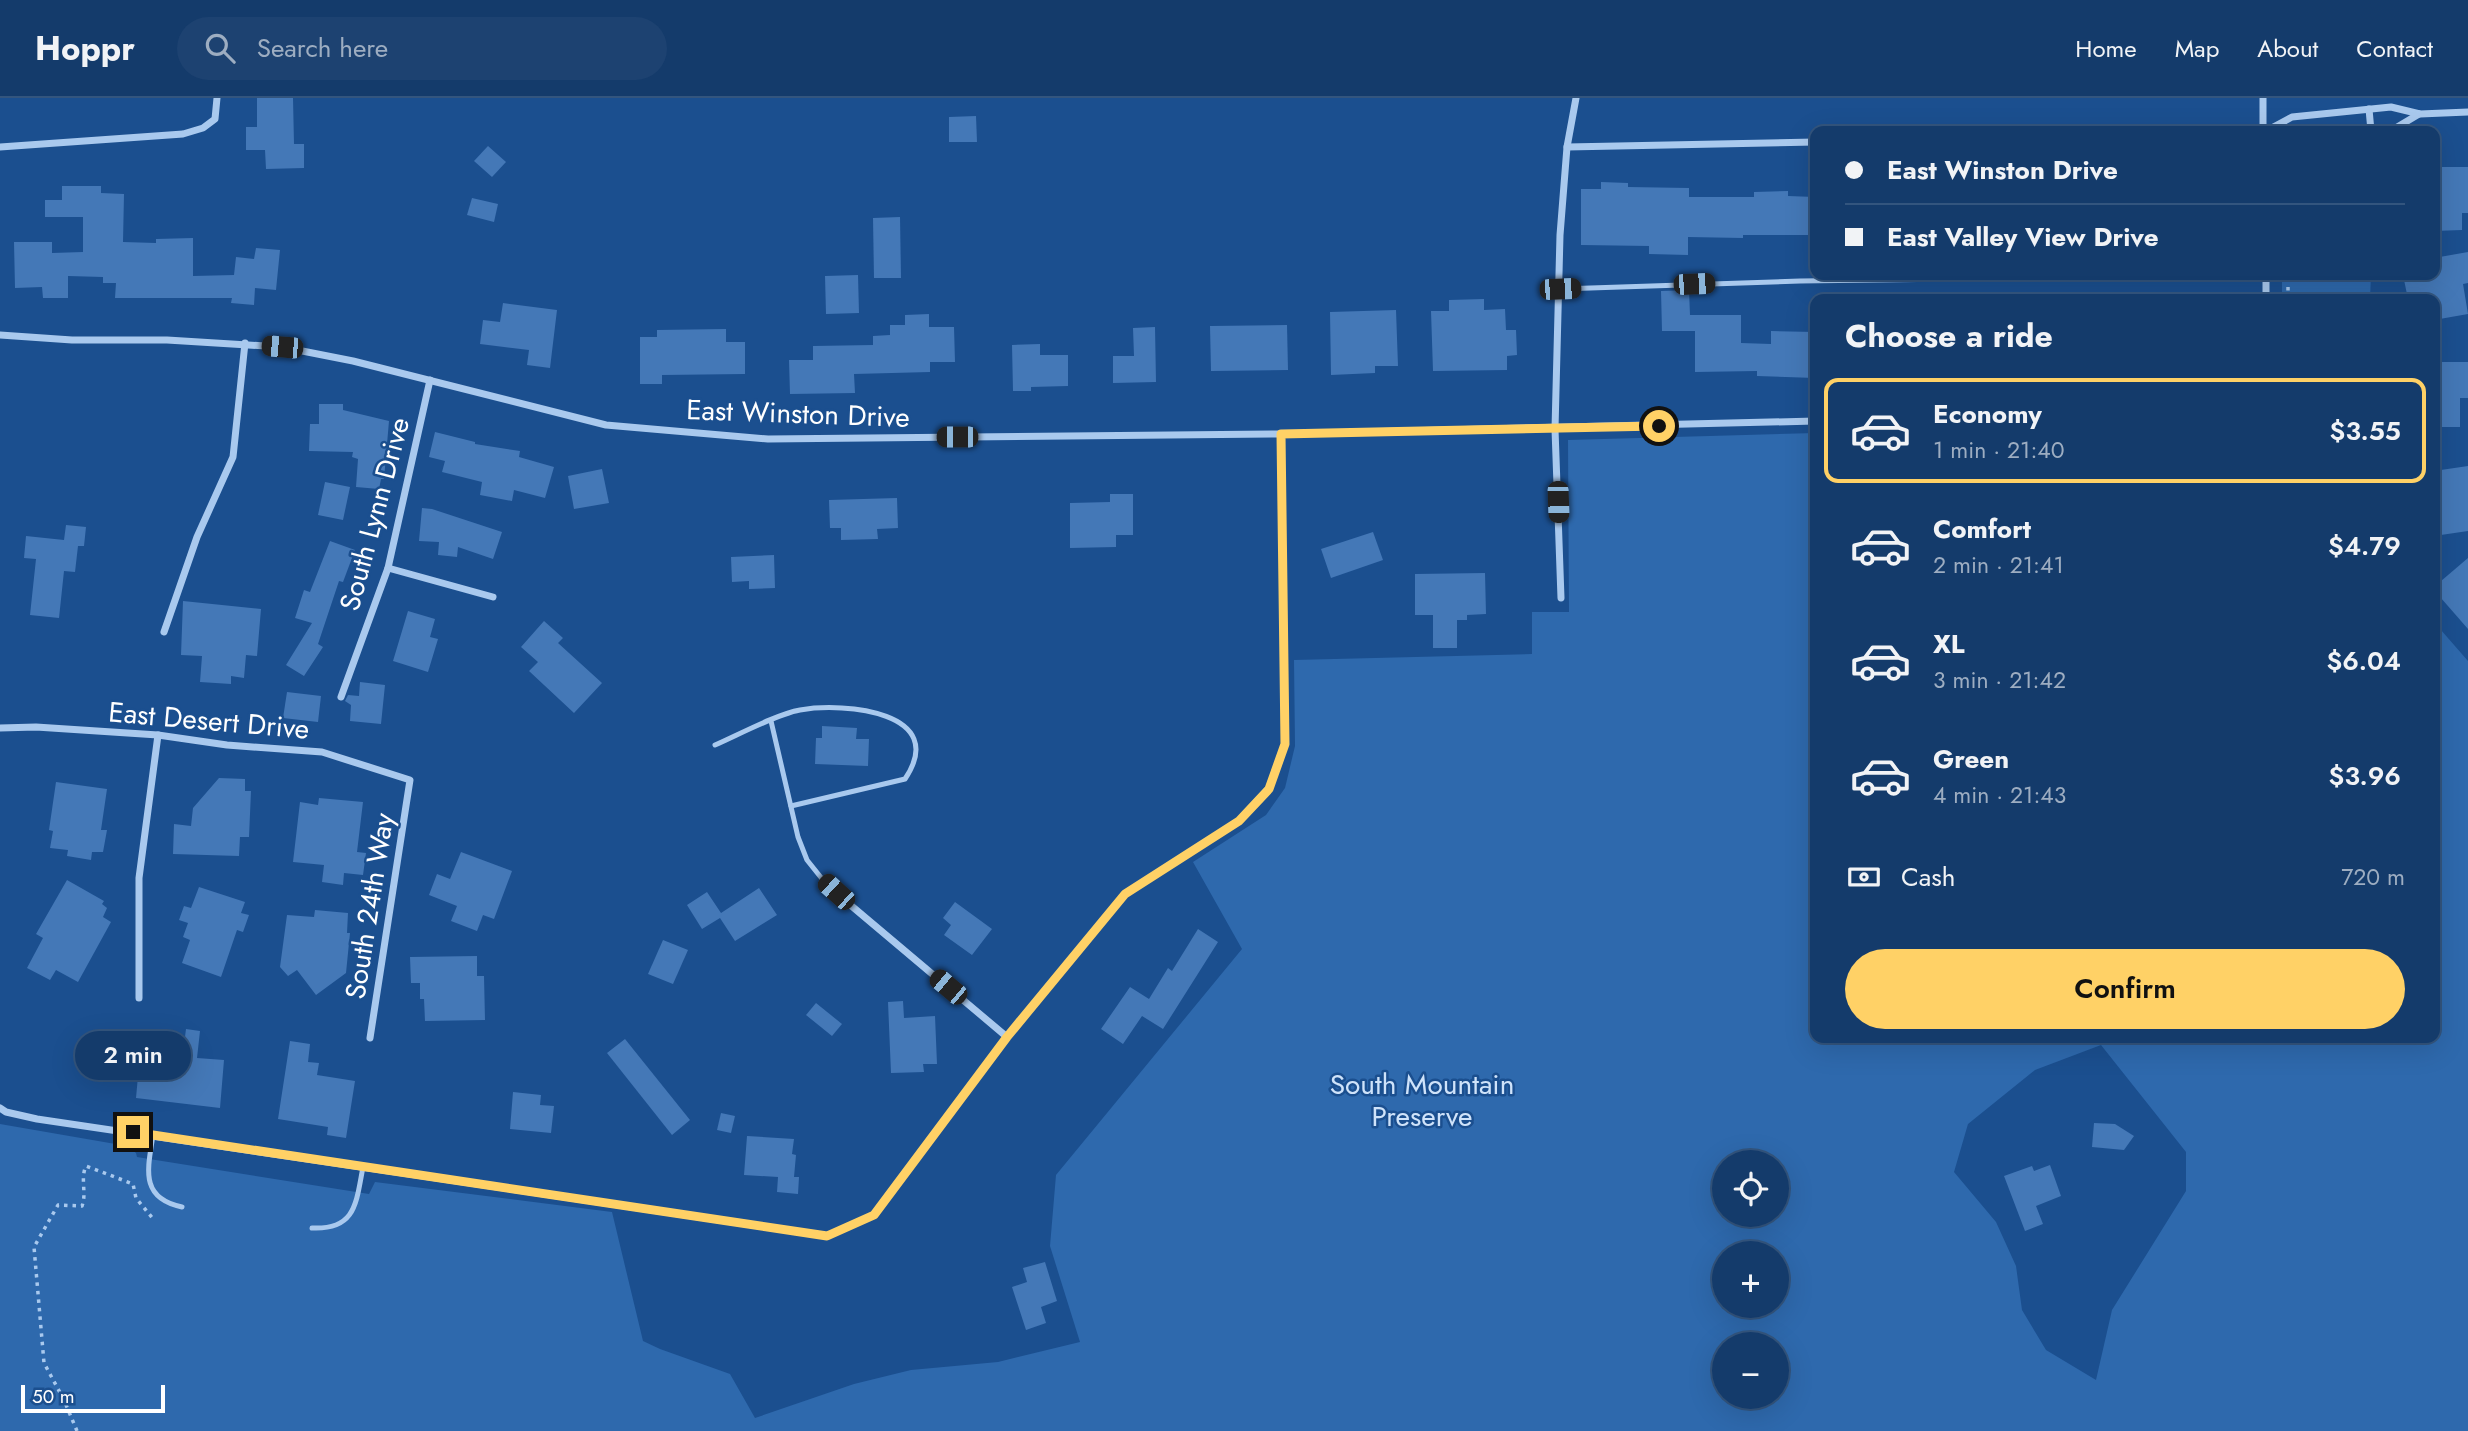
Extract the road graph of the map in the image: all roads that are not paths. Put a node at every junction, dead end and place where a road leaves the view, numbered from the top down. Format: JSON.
{"nodes":[{"id":1,"x":217,"y":98,"type":"edge"},
{"id":2,"x":1576,"y":98,"type":"edge"},
{"id":3,"x":2263,"y":98,"type":"edge"},
{"id":4,"x":2369,"y":110,"type":"junction"},
{"id":5,"x":2468,"y":112,"type":"edge"},
{"id":6,"x":2420,"y":114,"type":"junction"},
{"id":7,"x":2265,"y":126,"type":"edge"},
{"id":8,"x":2275,"y":126,"type":"edge"},
{"id":9,"x":2371,"y":126,"type":"edge"},
{"id":10,"x":2398,"y":126,"type":"edge"},
{"id":11,"x":1810,"y":142,"type":"edge"},
{"id":12,"x":0,"y":147,"type":"edge"},
{"id":13,"x":1567,"y":147,"type":"junction"},
{"id":14,"x":1875,"y":280,"type":"edge"},
{"id":15,"x":1560,"y":289,"type":"junction"},
{"id":16,"x":0,"y":335,"type":"edge"},
{"id":17,"x":245,"y":343,"type":"junction"},
{"id":18,"x":430,"y":380,"type":"junction"},
{"id":19,"x":1810,"y":421,"type":"edge"},
{"id":20,"x":1555,"y":429,"type":"junction"},
{"id":21,"x":1281,"y":434,"type":"junction"},
{"id":22,"x":388,"y":568,"type":"junction"},
{"id":23,"x":492,"y":597,"type":"dead end"},
{"id":24,"x":1561,"y":598,"type":"dead end"},
{"id":25,"x":164,"y":632,"type":"dead end"},
{"id":26,"x":341,"y":697,"type":"dead end"},
{"id":27,"x":771,"y":721,"type":"junction"},
{"id":28,"x":0,"y":728,"type":"edge"},
{"id":29,"x":159,"y":735,"type":"junction"},
{"id":30,"x":715,"y":745,"type":"dead end"},
{"id":31,"x":410,"y":780,"type":"joint"},
{"id":32,"x":791,"y":806,"type":"junction"},
{"id":33,"x":848,"y":903,"type":"joint"},
{"id":34,"x":139,"y":998,"type":"dead end"},
{"id":35,"x":1007,"y":1037,"type":"junction"},
{"id":36,"x":370,"y":1038,"type":"dead end"},
{"id":37,"x":0,"y":1108,"type":"edge"},
{"id":38,"x":153,"y":1135,"type":"junction"},
{"id":39,"x":363,"y":1167,"type":"junction"},
{"id":40,"x":182,"y":1207,"type":"dead end"},
{"id":41,"x":312,"y":1228,"type":"dead end"}],
"edges":[{"from":1,"to":12,"type":"street"},
{"from":2,"to":13,"type":"street"},
{"from":3,"to":7,"type":"street"},
{"from":4,"to":6,"type":"street"},
{"from":4,"to":8,"type":"street"},
{"from":4,"to":9,"type":"street"},
{"from":5,"to":6,"type":"street"},
{"from":6,"to":10,"type":"street"},
{"from":11,"to":13,"type":"street"},
{"from":13,"to":15,"type":"street"},
{"from":14,"to":15,"type":"lane"},
{"from":15,"to":20,"type":"street"},
{"from":16,"to":17,"type":"street","name":"East Winston Drive"},
{"from":17,"to":18,"type":"street","name":"East Winston Drive"},
{"from":17,"to":25,"type":"street"},
{"from":18,"to":21,"type":"street","name":"East Winston Drive"},
{"from":18,"to":22,"type":"street","name":"South Lynn Drive"},
{"from":19,"to":20,"type":"street","name":"East Winston Drive"},
{"from":20,"to":21,"type":"street","name":"East Winston Drive"},
{"from":20,"to":24,"type":"street"},
{"from":21,"to":35,"type":"street"},
{"from":22,"to":23,"type":"street"},
{"from":22,"to":26,"type":"street","name":"South Lynn Drive"},
{"from":27,"to":30,"type":"lane"},
{"from":27,"to":32,"type":"lane"},
{"from":27,"to":32,"type":"lane"},
{"from":28,"to":29,"type":"street","name":"East Desert Drive"},
{"from":29,"to":31,"type":"street","name":"East Desert Drive"},
{"from":29,"to":34,"type":"street"},
{"from":31,"to":36,"type":"street","name":"South 24th Way"},
{"from":32,"to":33,"type":"lane"},
{"from":33,"to":35,"type":"street"},
{"from":35,"to":39,"type":"street"},
{"from":37,"to":38,"type":"street"},
{"from":38,"to":39,"type":"street"},
{"from":38,"to":40,"type":"lane"},
{"from":39,"to":41,"type":"lane"}]}
